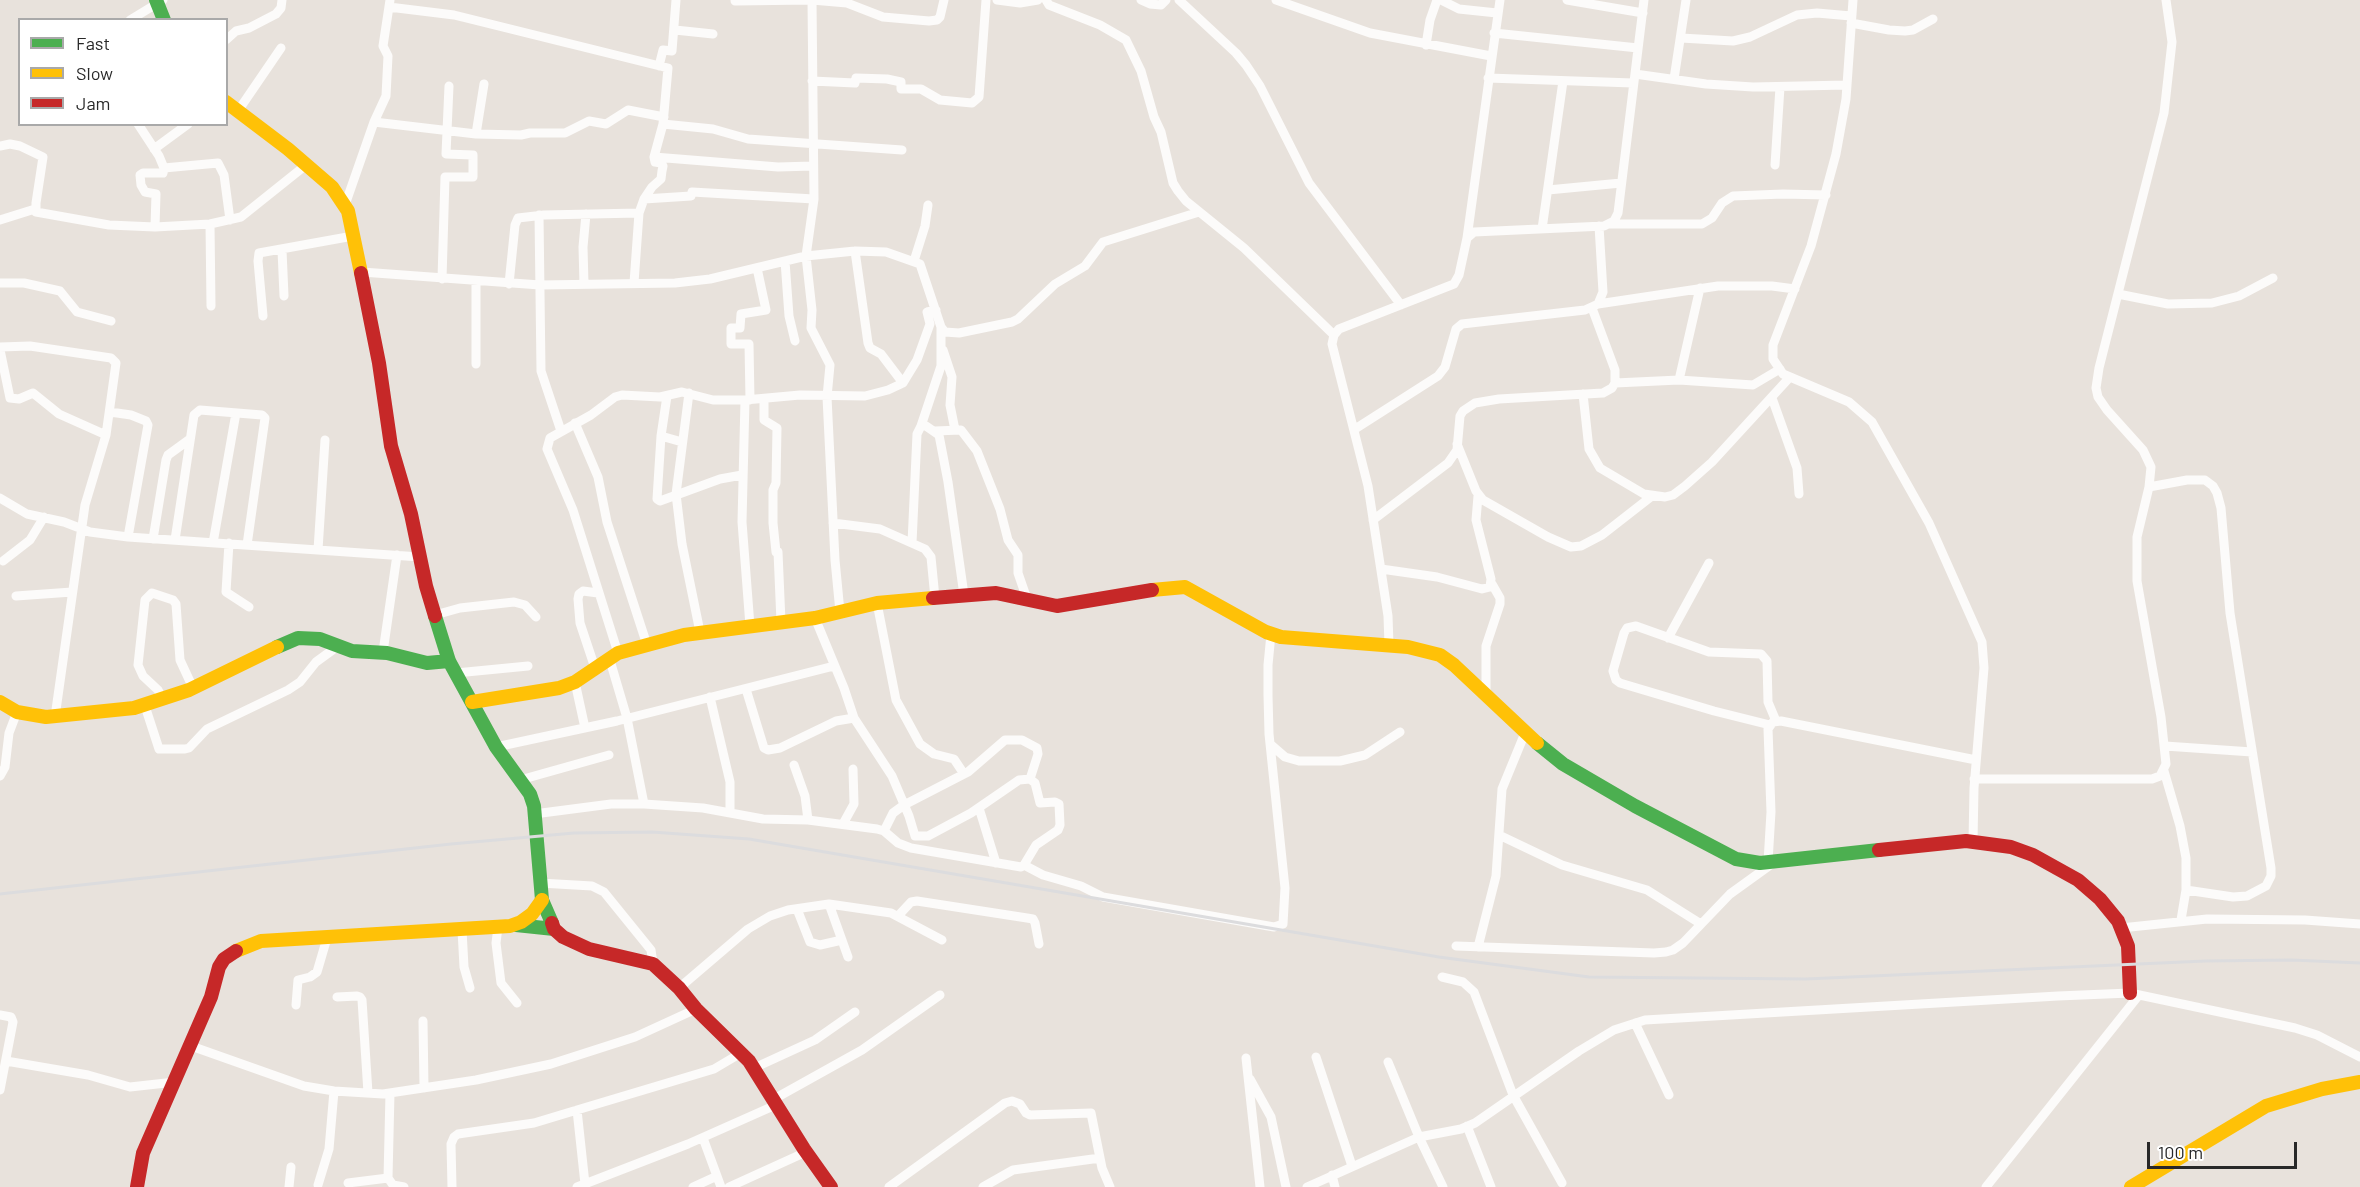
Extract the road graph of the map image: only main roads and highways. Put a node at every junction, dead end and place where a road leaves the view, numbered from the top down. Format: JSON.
{"nodes":[{"id":1,"x":159,"y":1,"type":"edge"},
{"id":2,"x":163,"y":18,"type":"edge"},
{"id":3,"x":228,"y":104,"type":"edge"},
{"id":4,"x":453,"y":667,"type":"junction"},
{"id":5,"x":0,"y":702,"type":"edge"},
{"id":6,"x":472,"y":702,"type":"junction"},
{"id":7,"x":542,"y":900,"type":"junction"},
{"id":8,"x":516,"y":925,"type":"junction"},
{"id":9,"x":554,"y":929,"type":"junction"},
{"id":10,"x":2135,"y":994,"type":"road end"},
{"id":11,"x":2360,"y":1083,"type":"edge"},
{"id":12,"x":137,"y":1187,"type":"edge"},
{"id":13,"x":831,"y":1187,"type":"edge"},
{"id":14,"x":2131,"y":1187,"type":"edge"}],
"edges":[{"from":1,"to":2,"type":"main road"},
{"from":3,"to":4,"type":"main road"},
{"from":4,"to":5,"type":"main road"},
{"from":4,"to":6,"type":"main road"},
{"from":6,"to":7,"type":"main road"},
{"from":6,"to":10,"type":"main road"},
{"from":7,"to":8,"type":"main road"},
{"from":7,"to":9,"type":"main road"},
{"from":8,"to":9,"type":"main road"},
{"from":8,"to":12,"type":"main road"},
{"from":9,"to":13,"type":"main road"},
{"from":11,"to":14,"type":"main road"}]}
